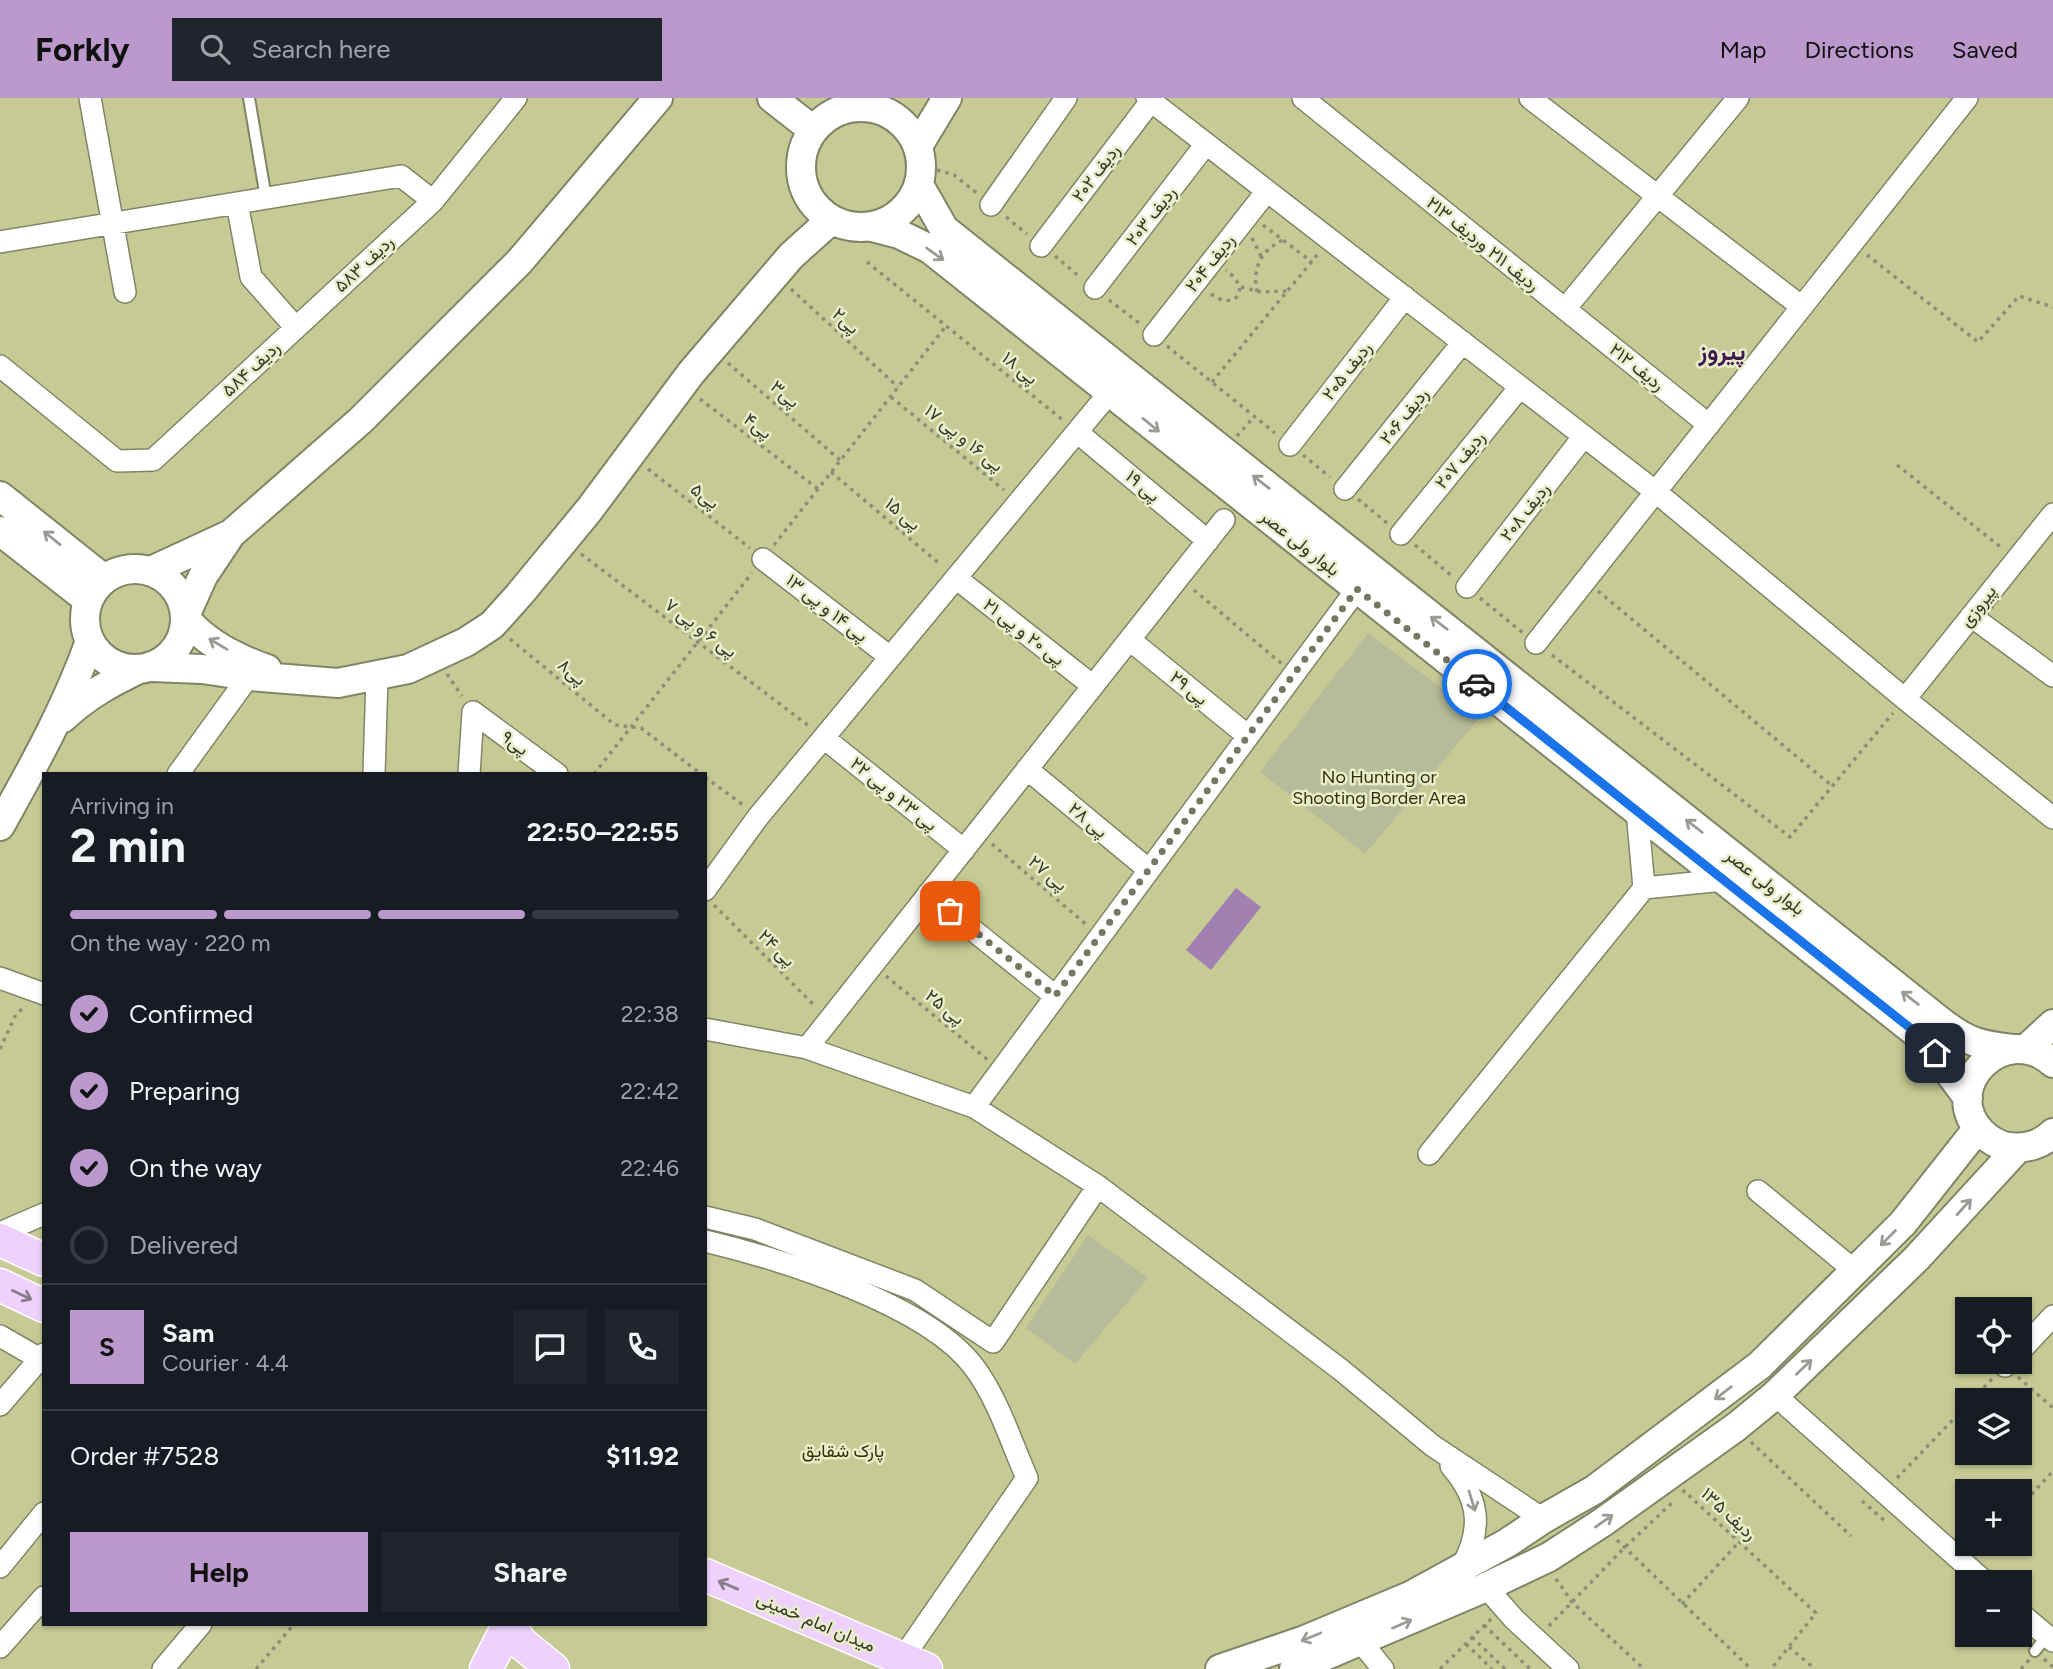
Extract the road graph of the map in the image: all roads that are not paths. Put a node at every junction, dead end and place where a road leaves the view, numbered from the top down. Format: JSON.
{"nodes":[{"id":1,"x":90,"y":98,"type":"edge"},
{"id":2,"x":249,"y":98,"type":"edge"},
{"id":3,"x":516,"y":98,"type":"edge"},
{"id":4,"x":658,"y":98,"type":"edge"},
{"id":5,"x":772,"y":98,"type":"edge"},
{"id":6,"x":947,"y":98,"type":"edge"},
{"id":7,"x":1066,"y":98,"type":"edge"},
{"id":8,"x":1303,"y":98,"type":"edge"},
{"id":9,"x":1530,"y":98,"type":"edge"},
{"id":10,"x":1738,"y":98,"type":"edge"},
{"id":11,"x":1967,"y":98,"type":"edge"},
{"id":12,"x":1149,"y":100,"type":"edge"},
{"id":13,"x":859,"y":103,"type":"edge"},
{"id":14,"x":813,"y":130,"type":"junction"},
{"id":15,"x":1206,"y":144,"type":"junction"},
{"id":16,"x":918,"y":146,"type":"junction"},
{"id":17,"x":919,"y":185,"type":"junction"},
{"id":18,"x":1266,"y":191,"type":"junction"},
{"id":19,"x":1658,"y":196,"type":"junction"},
{"id":20,"x":266,"y":198,"type":"junction"},
{"id":21,"x":433,"y":201,"type":"junction"},
{"id":22,"x":237,"y":203,"type":"junction"},
{"id":23,"x":991,"y":205,"type":"dead end"},
{"id":24,"x":821,"y":211,"type":"junction"},
{"id":25,"x":112,"y":223,"type":"junction"},
{"id":26,"x":873,"y":227,"type":"junction"},
{"id":27,"x":0,"y":242,"type":"edge"},
{"id":28,"x":1041,"y":246,"type":"dead end"},
{"id":29,"x":1095,"y":288,"type":"dead end"},
{"id":30,"x":125,"y":292,"type":"dead end"},
{"id":31,"x":1405,"y":298,"type":"junction"},
{"id":32,"x":1802,"y":307,"type":"junction"},
{"id":33,"x":1565,"y":310,"type":"junction"},
{"id":34,"x":296,"y":328,"type":"junction"},
{"id":35,"x":1154,"y":335,"type":"dead end"},
{"id":36,"x":1463,"y":342,"type":"junction"},
{"id":37,"x":0,"y":366,"type":"edge"},
{"id":38,"x":1520,"y":387,"type":"junction"},
{"id":39,"x":1110,"y":392,"type":"junction"},
{"id":40,"x":1709,"y":425,"type":"junction"},
{"id":41,"x":1077,"y":432,"type":"junction"},
{"id":42,"x":1584,"y":436,"type":"junction"},
{"id":43,"x":1290,"y":445,"type":"dead end"},
{"id":44,"x":1345,"y":489,"type":"dead end"},
{"id":45,"x":1656,"y":492,"type":"junction"},
{"id":46,"x":0,"y":496,"type":"edge"},
{"id":47,"x":2053,"y":514,"type":"edge"},
{"id":48,"x":1224,"y":520,"type":"dead end"},
{"id":49,"x":0,"y":531,"type":"edge"},
{"id":50,"x":230,"y":534,"type":"junction"},
{"id":51,"x":1401,"y":534,"type":"dead end"},
{"id":52,"x":1208,"y":541,"type":"junction"},
{"id":53,"x":763,"y":559,"type":"road end"},
{"id":54,"x":150,"y":571,"type":"junction"},
{"id":55,"x":956,"y":578,"type":"junction"},
{"id":56,"x":1467,"y":587,"type":"dead end"},
{"id":57,"x":1357,"y":589,"type":"junction"},
{"id":58,"x":96,"y":590,"type":"junction"},
{"id":59,"x":186,"y":616,"type":"junction"},
{"id":60,"x":1971,"y":616,"type":"junction"},
{"id":61,"x":90,"y":640,"type":"junction"},
{"id":62,"x":1130,"y":640,"type":"junction"},
{"id":63,"x":1536,"y":643,"type":"dead end"},
{"id":64,"x":890,"y":657,"type":"junction"},
{"id":65,"x":146,"y":668,"type":"junction"},
{"id":66,"x":249,"y":676,"type":"junction"},
{"id":67,"x":2053,"y":676,"type":"edge"},
{"id":68,"x":377,"y":677,"type":"junction"},
{"id":69,"x":299,"y":681,"type":"junction"},
{"id":70,"x":1093,"y":687,"type":"junction"},
{"id":71,"x":1905,"y":699,"type":"junction"},
{"id":72,"x":56,"y":724,"type":"junction"},
{"id":73,"x":1248,"y":736,"type":"junction"},
{"id":74,"x":824,"y":738,"type":"junction"},
{"id":75,"x":1027,"y":769,"type":"junction"},
{"id":76,"x":179,"y":772,"type":"edge"},
{"id":77,"x":374,"y":772,"type":"edge"},
{"id":78,"x":470,"y":772,"type":"edge"},
{"id":79,"x":554,"y":772,"type":"edge"},
{"id":80,"x":1637,"y":811,"type":"junction"},
{"id":81,"x":2053,"y":818,"type":"edge"},
{"id":82,"x":0,"y":826,"type":"edge"},
{"id":83,"x":964,"y":850,"type":"junction"},
{"id":84,"x":1149,"y":870,"type":"junction"},
{"id":85,"x":1724,"y":880,"type":"junction"},
{"id":86,"x":707,"y":887,"type":"edge"},
{"id":87,"x":1644,"y":888,"type":"junction"},
{"id":88,"x":928,"y":894,"type":"junction"},
{"id":89,"x":0,"y":978,"type":"edge"},
{"id":90,"x":42,"y":993,"type":"edge"},
{"id":91,"x":1055,"y":996,"type":"junction"},
{"id":92,"x":2053,"y":1024,"type":"edge"},
{"id":93,"x":707,"y":1029,"type":"edge"},
{"id":94,"x":807,"y":1048,"type":"junction"},
{"id":95,"x":2019,"y":1049,"type":"junction"},
{"id":96,"x":2053,"y":1063,"type":"edge"},
{"id":97,"x":1968,"y":1098,"type":"junction"},
{"id":98,"x":974,"y":1107,"type":"junction"},
{"id":99,"x":1978,"y":1128,"type":"junction"},
{"id":100,"x":2039,"y":1146,"type":"edge"},
{"id":101,"x":1429,"y":1154,"type":"dead end"},
{"id":102,"x":1098,"y":1186,"type":"junction"},
{"id":103,"x":1758,"y":1191,"type":"dead end"},
{"id":104,"x":42,"y":1215,"type":"edge"},
{"id":105,"x":707,"y":1217,"type":"edge"},
{"id":106,"x":0,"y":1233,"type":"edge"},
{"id":107,"x":0,"y":1240,"type":"edge"},
{"id":108,"x":707,"y":1242,"type":"edge"},
{"id":109,"x":42,"y":1259,"type":"edge"},
{"id":110,"x":1855,"y":1271,"type":"junction"},
{"id":111,"x":0,"y":1285,"type":"edge"},
{"id":112,"x":42,"y":1305,"type":"edge"},
{"id":113,"x":2053,"y":1316,"type":"edge"},
{"id":114,"x":0,"y":1336,"type":"edge"},
{"id":115,"x":2032,"y":1338,"type":"edge"},
{"id":116,"x":42,"y":1357,"type":"edge"},
{"id":117,"x":1775,"y":1395,"type":"junction"},
{"id":118,"x":0,"y":1405,"type":"edge"},
{"id":119,"x":1433,"y":1446,"type":"junction"},
{"id":120,"x":42,"y":1515,"type":"edge"},
{"id":121,"x":1543,"y":1519,"type":"junction"},
{"id":122,"x":0,"y":1567,"type":"edge"},
{"id":123,"x":1461,"y":1568,"type":"junction"},
{"id":124,"x":1971,"y":1570,"type":"edge"},
{"id":125,"x":707,"y":1577,"type":"edge"},
{"id":126,"x":1495,"y":1597,"type":"junction"},
{"id":127,"x":42,"y":1599,"type":"edge"},
{"id":128,"x":199,"y":1626,"type":"edge"},
{"id":129,"x":509,"y":1626,"type":"edge"},
{"id":130,"x":511,"y":1626,"type":"edge"},
{"id":131,"x":2032,"y":1627,"type":"edge"},
{"id":132,"x":1361,"y":1642,"type":"junction"},
{"id":133,"x":2045,"y":1643,"type":"edge"},
{"id":134,"x":0,"y":1647,"type":"edge"},
{"id":135,"x":914,"y":1664,"type":"edge"},
{"id":136,"x":1230,"y":1668,"type":"edge"},
{"id":137,"x":163,"y":1669,"type":"edge"},
{"id":138,"x":486,"y":1669,"type":"edge"},
{"id":139,"x":553,"y":1669,"type":"edge"},
{"id":140,"x":1294,"y":1669,"type":"edge"},
{"id":141,"x":1383,"y":1669,"type":"edge"},
{"id":142,"x":1568,"y":1669,"type":"edge"}],
"edges":[{"from":1,"to":25,"type":"street"},
{"from":2,"to":20,"type":"lane"},
{"from":3,"to":21,"type":"street","name":"ردیف ۵۸۳"},
{"from":4,"to":50,"type":"street"},
{"from":5,"to":14,"type":"street"},
{"from":6,"to":16,"type":"street"},
{"from":7,"to":23,"type":"street"},
{"from":8,"to":33,"type":"street","name":"ردیف ۲۱۱ وردیف ۲۱۳"},
{"from":9,"to":19,"type":"street"},
{"from":10,"to":19,"type":"street"},
{"from":11,"to":32,"type":"street"},
{"from":12,"to":15,"type":"street"},
{"from":12,"to":28,"type":"street","name":"ردیف ۲۰۲"},
{"from":13,"to":14,"type":"street"},
{"from":13,"to":16,"type":"street"},
{"from":14,"to":24,"type":"street"},
{"from":15,"to":18,"type":"street"},
{"from":15,"to":29,"type":"street","name":"ردیف ۲۰۳"},
{"from":16,"to":17,"type":"street"},
{"from":17,"to":26,"type":"street"},
{"from":95,"to":17,"type":"street","name":"بلوار ولی عصر","one_way":true},
{"from":18,"to":31,"type":"street"},
{"from":18,"to":35,"type":"street","name":"ردیف ۲۰۴"},
{"from":19,"to":32,"type":"street"},
{"from":19,"to":33,"type":"street"},
{"from":20,"to":21,"type":"street"},
{"from":20,"to":22,"type":"street"},
{"from":21,"to":34,"type":"street","name":"ردیف ۵۸۳"},
{"from":22,"to":25,"type":"street"},
{"from":22,"to":34,"type":"street"},
{"from":24,"to":26,"type":"street"},
{"from":24,"to":68,"type":"street"},
{"from":25,"to":27,"type":"street"},
{"from":25,"to":30,"type":"street"},
{"from":26,"to":39,"type":"street","name":"بلوار ولی عصر","one_way":true},
{"from":31,"to":36,"type":"street"},
{"from":31,"to":43,"type":"street","name":"ردیف ۲۰۵"},
{"from":32,"to":40,"type":"street"},
{"from":33,"to":40,"type":"street","name":"ردیف ۲۱۲"},
{"from":34,"to":37,"type":"street","name":"ردیف ۵۸۴"},
{"from":36,"to":38,"type":"street"},
{"from":36,"to":44,"type":"street","name":"ردیف ۲۰۶"},
{"from":38,"to":42,"type":"street"},
{"from":38,"to":51,"type":"street","name":"ردیف ۲۰۷"},
{"from":39,"to":41,"type":"street"},
{"from":39,"to":57,"type":"street","name":"بلوار ولی عصر","one_way":true},
{"from":40,"to":45,"type":"street"},
{"from":41,"to":52,"type":"street","name":"پی ۱۹"},
{"from":41,"to":55,"type":"street"},
{"from":42,"to":45,"type":"street"},
{"from":42,"to":56,"type":"street","name":"ردیف ۲۰۸"},
{"from":45,"to":63,"type":"street"},
{"from":45,"to":71,"type":"street"},
{"from":58,"to":46,"type":"street","one_way":true},
{"from":47,"to":60,"type":"street","name":"پیروزی"},
{"from":48,"to":52,"type":"street"},
{"from":49,"to":58,"type":"street"},
{"from":50,"to":54,"type":"street"},
{"from":50,"to":59,"type":"street"},
{"from":52,"to":62,"type":"street"},
{"from":53,"to":64,"type":"street","name":"پی ۱۴ و پی ۱۳"},
{"from":54,"to":58,"type":"street"},
{"from":54,"to":59,"type":"street"},
{"from":55,"to":64,"type":"street"},
{"from":55,"to":70,"type":"street","name":"پی ۲۰ و پی ۲۱"},
{"from":57,"to":73,"type":"street"},
{"from":57,"to":80,"type":"street","name":"بلوار ولی عصر"},
{"from":58,"to":61,"type":"street"},
{"from":59,"to":65,"type":"street"},
{"from":69,"to":59,"type":"street","one_way":true},
{"from":60,"to":67,"type":"street"},
{"from":60,"to":71,"type":"street","name":"پیروزی"},
{"from":61,"to":65,"type":"street"},
{"from":61,"to":72,"type":"street"},
{"from":62,"to":70,"type":"street"},
{"from":62,"to":73,"type":"street","name":"پی ۲۹"},
{"from":64,"to":74,"type":"street"},
{"from":65,"to":66,"type":"street"},
{"from":65,"to":72,"type":"street"},
{"from":66,"to":69,"type":"street"},
{"from":66,"to":76,"type":"street"},
{"from":68,"to":69,"type":"street"},
{"from":68,"to":77,"type":"street"},
{"from":70,"to":75,"type":"street"},
{"from":71,"to":81,"type":"street"},
{"from":72,"to":82,"type":"street"},
{"from":73,"to":84,"type":"street"},
{"from":74,"to":83,"type":"street","name":"پی ۲۳ و پی ۲۲"},
{"from":74,"to":86,"type":"street"},
{"from":75,"to":83,"type":"street"},
{"from":75,"to":84,"type":"street","name":"پی ۲۸"},
{"from":78,"to":79,"type":"street","name":"پی۹"},
{"from":80,"to":85,"type":"street","name":"بلوار ولی عصر"},
{"from":80,"to":87,"type":"street"},
{"from":83,"to":88,"type":"street"},
{"from":84,"to":91,"type":"street"},
{"from":85,"to":87,"type":"street"},
{"from":85,"to":97,"type":"street","name":"بلوار ولی عصر"},
{"from":87,"to":101,"type":"street"},
{"from":88,"to":91,"type":"street"},
{"from":88,"to":94,"type":"street"},
{"from":89,"to":90,"type":"street"},
{"from":91,"to":98,"type":"street"},
{"from":92,"to":95,"type":"street"},
{"from":93,"to":94,"type":"street"},
{"from":94,"to":98,"type":"street"},
{"from":95,"to":96,"type":"street"},
{"from":95,"to":97,"type":"street"},
{"from":97,"to":99,"type":"street","name":"بلوار ولی عصر"},
{"from":98,"to":102,"type":"street"},
{"from":99,"to":100,"type":"street"},
{"from":99,"to":110,"type":"street","one_way":true},
{"from":117,"to":100,"type":"street","one_way":true},
{"from":102,"to":105,"type":"street"},
{"from":102,"to":119,"type":"street"},
{"from":103,"to":110,"type":"street"},
{"from":104,"to":106,"type":"street"},
{"from":107,"to":109,"type":"main road"},
{"from":108,"to":135,"type":"street"},
{"from":110,"to":121,"type":"street","one_way":true},
{"from":111,"to":112,"type":"main road","one_way":true},
{"from":113,"to":115,"type":"street"},
{"from":114,"to":116,"type":"street"},
{"from":116,"to":118,"type":"street"},
{"from":117,"to":124,"type":"street"},
{"from":126,"to":117,"type":"street","one_way":true},
{"from":119,"to":121,"type":"street"},
{"from":119,"to":123,"type":"street","one_way":true},
{"from":120,"to":122,"type":"street"},
{"from":121,"to":123,"type":"street"},
{"from":123,"to":136,"type":"street","one_way":true},
{"from":135,"to":125,"type":"main road","name":"میدان امام خمینی","one_way":true},
{"from":132,"to":126,"type":"street","one_way":true},
{"from":126,"to":142,"type":"street"},
{"from":127,"to":134,"type":"street"},
{"from":128,"to":137,"type":"street"},
{"from":129,"to":138,"type":"main road"},
{"from":130,"to":139,"type":"main road"},
{"from":131,"to":133,"type":"street"},
{"from":132,"to":140,"type":"street"},
{"from":132,"to":141,"type":"street"}]}
